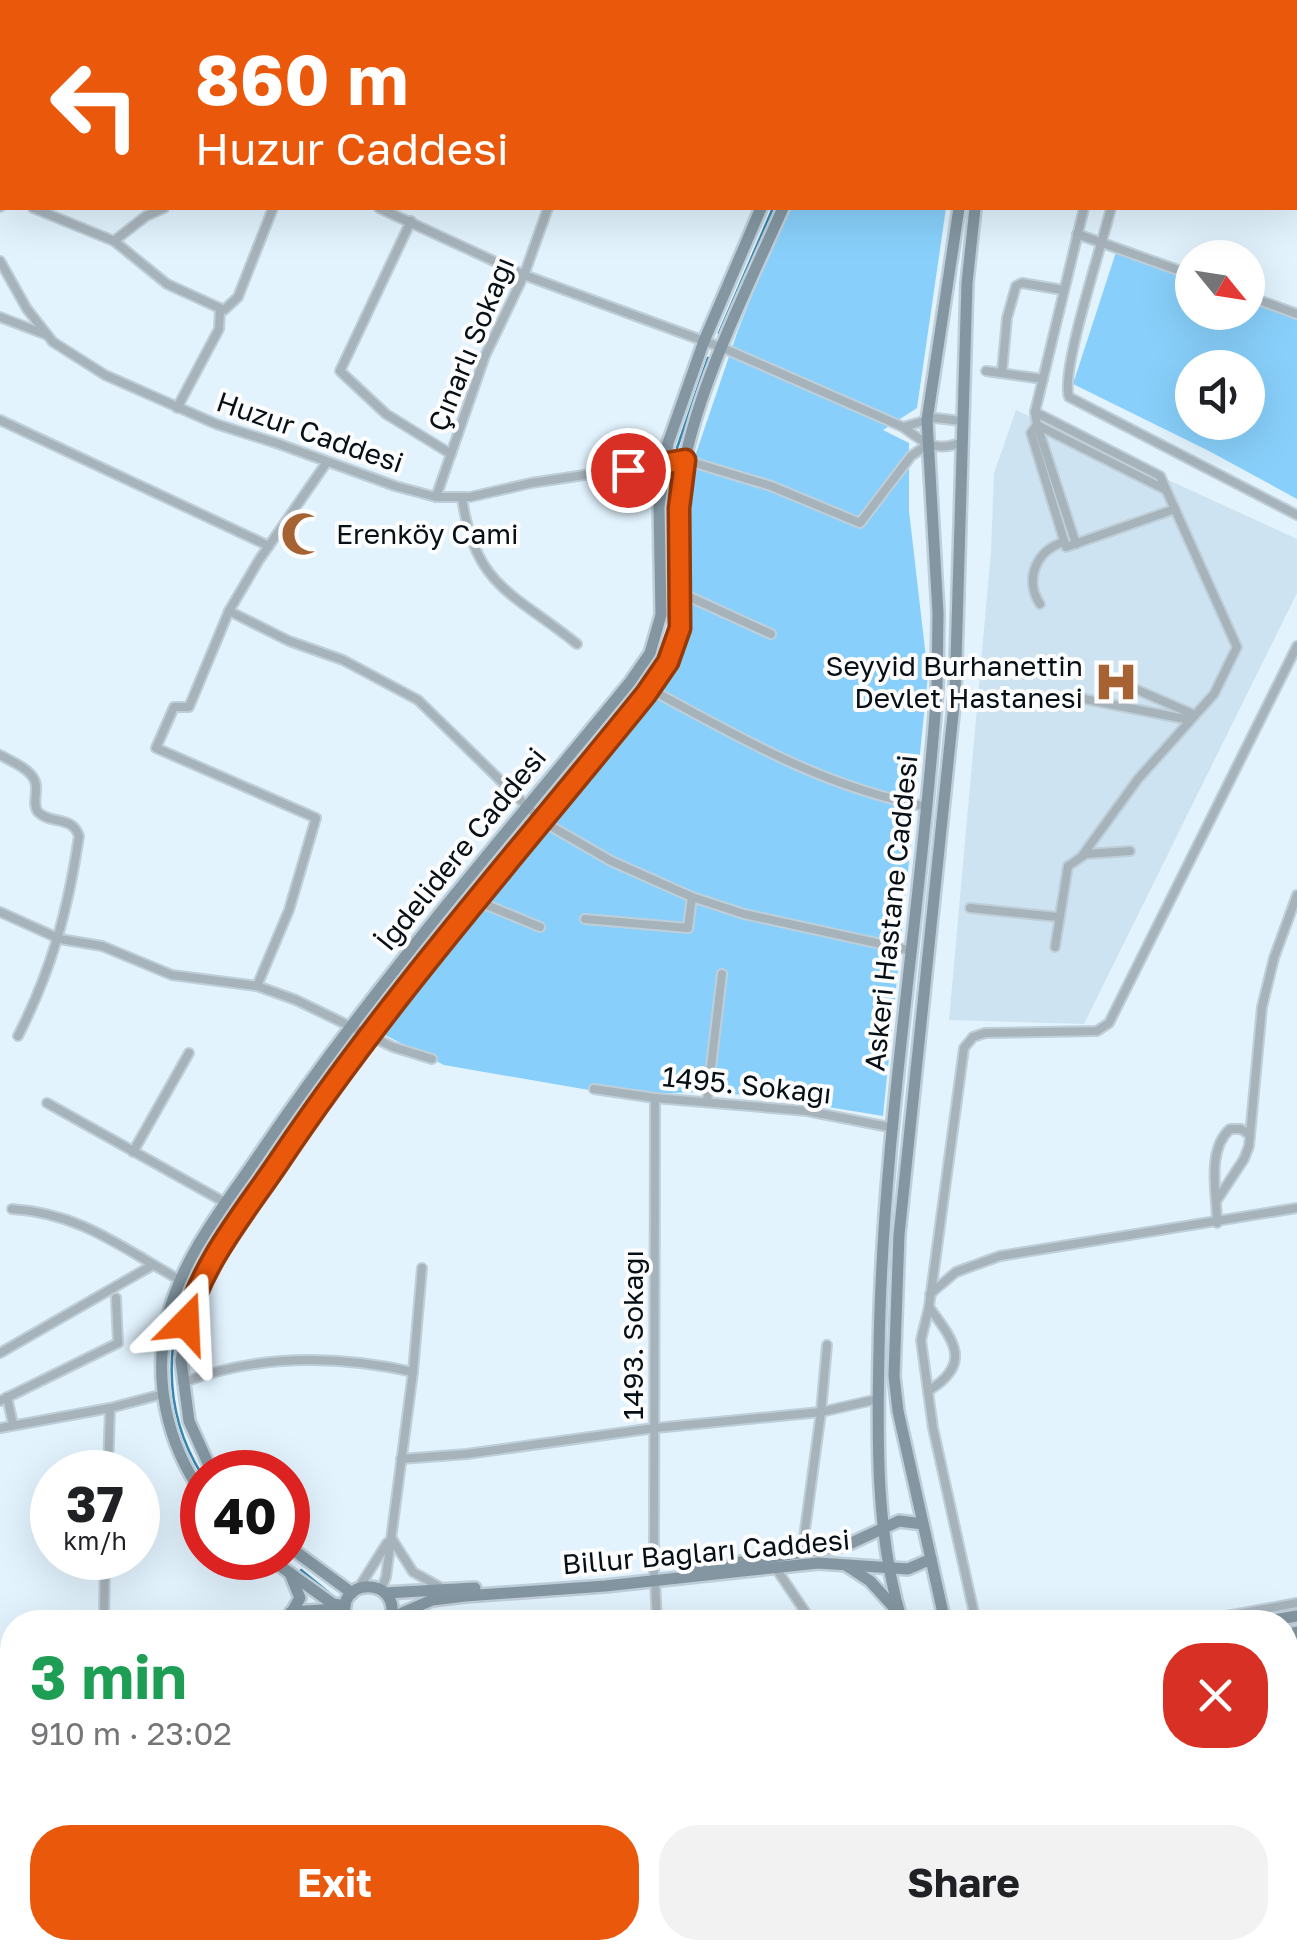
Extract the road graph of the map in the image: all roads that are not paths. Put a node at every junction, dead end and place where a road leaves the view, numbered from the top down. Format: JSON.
{"nodes":[{"id":1,"x":38,"y":210,"type":"edge"},
{"id":2,"x":161,"y":210,"type":"edge"},
{"id":3,"x":272,"y":210,"type":"edge"},
{"id":4,"x":394,"y":210,"type":"edge"},
{"id":5,"x":547,"y":210,"type":"edge"},
{"id":6,"x":760,"y":210,"type":"edge"},
{"id":7,"x":782,"y":210,"type":"edge"},
{"id":8,"x":958,"y":210,"type":"edge"},
{"id":9,"x":975,"y":210,"type":"edge"},
{"id":10,"x":1083,"y":210,"type":"edge"},
{"id":11,"x":1111,"y":210,"type":"edge"},
{"id":12,"x":412,"y":221,"type":"junction"},
{"id":13,"x":1077,"y":234,"type":"junction"},
{"id":14,"x":114,"y":240,"type":"junction"},
{"id":15,"x":1104,"y":242,"type":"junction"},
{"id":16,"x":0,"y":261,"type":"edge"},
{"id":17,"x":1175,"y":269,"type":"edge"},
{"id":18,"x":524,"y":275,"type":"junction"},
{"id":19,"x":1063,"y":290,"type":"junction"},
{"id":20,"x":1265,"y":302,"type":"edge"},
{"id":21,"x":220,"y":310,"type":"junction"},
{"id":22,"x":1297,"y":314,"type":"edge"},
{"id":23,"x":0,"y":317,"type":"edge"},
{"id":24,"x":47,"y":334,"type":"junction"},
{"id":25,"x":704,"y":341,"type":"junction"},
{"id":26,"x":723,"y":348,"type":"junction"},
{"id":27,"x":986,"y":370,"type":"dead end"},
{"id":28,"x":1002,"y":372,"type":"junction"},
{"id":29,"x":1043,"y":379,"type":"junction"},
{"id":30,"x":177,"y":408,"type":"junction"},
{"id":31,"x":1035,"y":412,"type":"junction"},
{"id":32,"x":0,"y":420,"type":"edge"},
{"id":33,"x":927,"y":420,"type":"junction"},
{"id":34,"x":962,"y":421,"type":"junction"},
{"id":35,"x":1036,"y":425,"type":"junction"},
{"id":36,"x":904,"y":427,"type":"junction"},
{"id":37,"x":962,"y":442,"type":"junction"},
{"id":38,"x":926,"y":445,"type":"junction"},
{"id":39,"x":451,"y":454,"type":"junction"},
{"id":40,"x":685,"y":460,"type":"junction"},
{"id":41,"x":327,"y":462,"type":"junction"},
{"id":42,"x":664,"y":462,"type":"junction"},
{"id":43,"x":1166,"y":490,"type":"junction"},
{"id":44,"x":436,"y":497,"type":"junction"},
{"id":45,"x":462,"y":497,"type":"junction"},
{"id":46,"x":1175,"y":510,"type":"junction"},
{"id":47,"x":1297,"y":515,"type":"edge"},
{"id":48,"x":1064,"y":542,"type":"junction"},
{"id":49,"x":1076,"y":544,"type":"junction"},
{"id":50,"x":268,"y":546,"type":"junction"},
{"id":51,"x":681,"y":593,"type":"junction"},
{"id":52,"x":1040,"y":604,"type":"dead end"},
{"id":53,"x":230,"y":611,"type":"junction"},
{"id":54,"x":771,"y":634,"type":"dead end"},
{"id":55,"x":577,"y":644,"type":"dead end"},
{"id":56,"x":1297,"y":646,"type":"edge"},
{"id":57,"x":1119,"y":682,"type":"dead end"},
{"id":58,"x":650,"y":689,"type":"junction"},
{"id":59,"x":1074,"y":697,"type":"dead end"},
{"id":60,"x":1192,"y":718,"type":"junction"},
{"id":61,"x":0,"y":756,"type":"edge"},
{"id":62,"x":928,"y":807,"type":"junction"},
{"id":63,"x":527,"y":808,"type":"junction"},
{"id":64,"x":542,"y":821,"type":"junction"},
{"id":65,"x":1130,"y":851,"type":"dead end"},
{"id":66,"x":1082,"y":856,"type":"junction"},
{"id":67,"x":1297,"y":895,"type":"edge"},
{"id":68,"x":692,"y":897,"type":"junction"},
{"id":69,"x":478,"y":901,"type":"junction"},
{"id":70,"x":970,"y":908,"type":"dead end"},
{"id":71,"x":0,"y":912,"type":"edge"},
{"id":72,"x":1058,"y":917,"type":"junction"},
{"id":73,"x":585,"y":919,"type":"dead end"},
{"id":74,"x":540,"y":927,"type":"dead end"},
{"id":75,"x":60,"y":938,"type":"junction"},
{"id":76,"x":1055,"y":947,"type":"dead end"},
{"id":77,"x":913,"y":952,"type":"junction"},
{"id":78,"x":722,"y":974,"type":"dead end"},
{"id":79,"x":257,"y":986,"type":"junction"},
{"id":80,"x":350,"y":1026,"type":"junction"},
{"id":81,"x":368,"y":1034,"type":"junction"},
{"id":82,"x":18,"y":1036,"type":"dead end"},
{"id":83,"x":189,"y":1053,"type":"dead end"},
{"id":84,"x":432,"y":1059,"type":"dead end"},
{"id":85,"x":594,"y":1089,"type":"dead end"},
{"id":86,"x":655,"y":1098,"type":"junction"},
{"id":87,"x":707,"y":1102,"type":"junction"},
{"id":88,"x":47,"y":1103,"type":"dead end"},
{"id":89,"x":894,"y":1128,"type":"junction"},
{"id":90,"x":1250,"y":1135,"type":"junction"},
{"id":91,"x":133,"y":1152,"type":"junction"},
{"id":92,"x":1217,"y":1200,"type":"junction"},
{"id":93,"x":226,"y":1203,"type":"junction"},
{"id":94,"x":1297,"y":1208,"type":"edge"},
{"id":95,"x":12,"y":1209,"type":"dead end"},
{"id":96,"x":1217,"y":1222,"type":"junction"},
{"id":97,"x":153,"y":1265,"type":"junction"},
{"id":98,"x":422,"y":1268,"type":"dead end"},
{"id":99,"x":180,"y":1280,"type":"junction"},
{"id":100,"x":930,"y":1294,"type":"junction"},
{"id":101,"x":116,"y":1298,"type":"dead end"},
{"id":102,"x":929,"y":1307,"type":"junction"},
{"id":103,"x":827,"y":1344,"type":"dead end"},
{"id":104,"x":0,"y":1353,"type":"edge"},
{"id":105,"x":413,"y":1372,"type":"junction"},
{"id":106,"x":182,"y":1382,"type":"junction"},
{"id":107,"x":928,"y":1390,"type":"junction"},
{"id":108,"x":163,"y":1394,"type":"junction"},
{"id":109,"x":3,"y":1399,"type":"edge"},
{"id":110,"x":878,"y":1399,"type":"junction"},
{"id":111,"x":110,"y":1408,"type":"junction"},
{"id":112,"x":821,"y":1412,"type":"junction"},
{"id":113,"x":12,"y":1424,"type":"junction"},
{"id":114,"x":0,"y":1428,"type":"edge"},
{"id":115,"x":655,"y":1428,"type":"junction"},
{"id":116,"x":109,"y":1450,"type":"edge"},
{"id":117,"x":202,"y":1450,"type":"edge"},
{"id":118,"x":180,"y":1451,"type":"edge"},
{"id":119,"x":400,"y":1459,"type":"junction"},
{"id":120,"x":923,"y":1524,"type":"junction"},
{"id":121,"x":882,"y":1526,"type":"junction"},
{"id":122,"x":391,"y":1534,"type":"junction"},
{"id":123,"x":802,"y":1552,"type":"junction"},
{"id":124,"x":931,"y":1559,"type":"junction"},
{"id":125,"x":310,"y":1562,"type":"edge"},
{"id":126,"x":843,"y":1564,"type":"junction"},
{"id":127,"x":886,"y":1566,"type":"junction"},
{"id":128,"x":774,"y":1567,"type":"junction"},
{"id":129,"x":655,"y":1577,"type":"junction"},
{"id":130,"x":105,"y":1580,"type":"edge"},
{"id":131,"x":291,"y":1580,"type":"edge"},
{"id":132,"x":298,"y":1580,"type":"edge"},
{"id":133,"x":356,"y":1590,"type":"junction"},
{"id":134,"x":450,"y":1590,"type":"junction"},
{"id":135,"x":383,"y":1591,"type":"junction"},
{"id":136,"x":482,"y":1591,"type":"junction"},
{"id":137,"x":1297,"y":1603,"type":"edge"},
{"id":138,"x":415,"y":1606,"type":"junction"},
{"id":139,"x":104,"y":1610,"type":"edge"},
{"id":140,"x":294,"y":1610,"type":"edge"},
{"id":141,"x":340,"y":1610,"type":"edge"},
{"id":142,"x":348,"y":1610,"type":"edge"},
{"id":143,"x":391,"y":1610,"type":"edge"},
{"id":144,"x":408,"y":1610,"type":"edge"},
{"id":145,"x":413,"y":1610,"type":"edge"},
{"id":146,"x":657,"y":1610,"type":"edge"},
{"id":147,"x":804,"y":1610,"type":"edge"},
{"id":148,"x":894,"y":1610,"type":"edge"},
{"id":149,"x":899,"y":1610,"type":"edge"},
{"id":150,"x":942,"y":1610,"type":"edge"},
{"id":151,"x":973,"y":1610,"type":"edge"},
{"id":152,"x":1259,"y":1610,"type":"edge"}],
"edges":[{"from":1,"to":14,"type":"street"},
{"from":2,"to":14,"type":"street"},
{"from":3,"to":21,"type":"street"},
{"from":4,"to":12,"type":"street"},
{"from":5,"to":18,"type":"street","name":"Çınarlı Sokağı"},
{"from":6,"to":25,"type":"street","name":"İğdelidere Caddesi"},
{"from":7,"to":26,"type":"street","name":"İğdelidere Caddesi"},
{"from":8,"to":33,"type":"street","name":"Askeri Hastane Caddesi"},
{"from":9,"to":34,"type":"street","name":"Askeri Hastane Caddesi"},
{"from":10,"to":13,"type":"street"},
{"from":11,"to":15,"type":"street"},
{"from":12,"to":18,"type":"street"},
{"from":12,"to":39,"type":"street"},
{"from":13,"to":15,"type":"street"},
{"from":13,"to":19,"type":"street"},
{"from":14,"to":21,"type":"street"},
{"from":15,"to":17,"type":"street"},
{"from":15,"to":47,"type":"street"},
{"from":16,"to":24,"type":"street","name":"Huzur Caddesi"},
{"from":18,"to":25,"type":"street"},
{"from":18,"to":39,"type":"street","name":"Çınarlı Sokağı"},
{"from":19,"to":28,"type":"street"},
{"from":19,"to":29,"type":"street"},
{"from":20,"to":22,"type":"street"},
{"from":21,"to":30,"type":"street"},
{"from":23,"to":24,"type":"street"},
{"from":24,"to":30,"type":"street","name":"Huzur Caddesi"},
{"from":25,"to":26,"type":"street"},
{"from":25,"to":42,"type":"street","name":"İğdelidere Caddesi"},
{"from":26,"to":36,"type":"street"},
{"from":26,"to":40,"type":"street","name":"İğdelidere Caddesi"},
{"from":27,"to":28,"type":"street"},
{"from":28,"to":29,"type":"street"},
{"from":29,"to":31,"type":"street"},
{"from":30,"to":41,"type":"street","name":"Huzur Caddesi"},
{"from":31,"to":35,"type":"street"},
{"from":31,"to":43,"type":"street"},
{"from":32,"to":50,"type":"street"},
{"from":33,"to":34,"type":"street"},
{"from":33,"to":36,"type":"street"},
{"from":33,"to":38,"type":"street","name":"Askeri Hastane Caddesi"},
{"from":34,"to":37,"type":"street","name":"Askeri Hastane Caddesi"},
{"from":35,"to":43,"type":"street"},
{"from":35,"to":48,"type":"street"},
{"from":35,"to":49,"type":"street"},
{"from":36,"to":38,"type":"street"},
{"from":37,"to":38,"type":"street"},
{"from":37,"to":120,"type":"street","name":"Askeri Hastane Caddesi"},
{"from":38,"to":40,"type":"street"},
{"from":38,"to":62,"type":"street","name":"Askeri Hastane Caddesi"},
{"from":39,"to":44,"type":"street","name":"Çınarlı Sokağı"},
{"from":40,"to":42,"type":"street","name":"Huzur Caddesi"},
{"from":40,"to":51,"type":"street","name":"İğdelidere Caddesi"},
{"from":41,"to":44,"type":"street","name":"Huzur Caddesi"},
{"from":41,"to":50,"type":"street"},
{"from":42,"to":45,"type":"street","name":"Huzur Caddesi"},
{"from":42,"to":63,"type":"street","name":"İğdelidere Caddesi"},
{"from":43,"to":46,"type":"street"},
{"from":44,"to":45,"type":"street","name":"Huzur Caddesi"},
{"from":45,"to":55,"type":"street"},
{"from":46,"to":49,"type":"street"},
{"from":46,"to":60,"type":"street"},
{"from":48,"to":49,"type":"street"},
{"from":48,"to":52,"type":"street"},
{"from":50,"to":53,"type":"street"},
{"from":51,"to":54,"type":"street"},
{"from":51,"to":58,"type":"street","name":"İğdelidere Caddesi"},
{"from":53,"to":63,"type":"street"},
{"from":53,"to":79,"type":"street"},
{"from":56,"to":100,"type":"street"},
{"from":57,"to":60,"type":"street"},
{"from":58,"to":62,"type":"street"},
{"from":58,"to":64,"type":"street","name":"İğdelidere Caddesi"},
{"from":59,"to":60,"type":"street"},
{"from":60,"to":66,"type":"street"},
{"from":61,"to":75,"type":"street"},
{"from":62,"to":77,"type":"street","name":"Askeri Hastane Caddesi"},
{"from":63,"to":64,"type":"street"},
{"from":63,"to":80,"type":"street","name":"İğdelidere Caddesi"},
{"from":64,"to":68,"type":"street"},
{"from":64,"to":69,"type":"street","name":"İğdelidere Caddesi"},
{"from":65,"to":66,"type":"street"},
{"from":66,"to":72,"type":"street"},
{"from":67,"to":90,"type":"street"},
{"from":68,"to":73,"type":"street"},
{"from":68,"to":77,"type":"street"},
{"from":69,"to":74,"type":"street"},
{"from":69,"to":81,"type":"street","name":"İğdelidere Caddesi"},
{"from":70,"to":72,"type":"street"},
{"from":71,"to":75,"type":"street"},
{"from":72,"to":76,"type":"street"},
{"from":75,"to":79,"type":"street"},
{"from":75,"to":82,"type":"street"},
{"from":77,"to":89,"type":"street","name":"Askeri Hastane Caddesi"},
{"from":78,"to":87,"type":"street"},
{"from":79,"to":80,"type":"street"},
{"from":80,"to":81,"type":"street"},
{"from":80,"to":93,"type":"street","name":"İğdelidere Caddesi"},
{"from":81,"to":84,"type":"street"},
{"from":81,"to":106,"type":"street","name":"İğdelidere Caddesi"},
{"from":83,"to":91,"type":"street"},
{"from":85,"to":86,"type":"street","name":"1495. Sokağı"},
{"from":86,"to":87,"type":"street","name":"1495. Sokağı"},
{"from":86,"to":115,"type":"street","name":"1493. Sokağı"},
{"from":87,"to":89,"type":"street","name":"1495. Sokağı"},
{"from":88,"to":91,"type":"street"},
{"from":89,"to":110,"type":"street","name":"Askeri Hastane Caddesi"},
{"from":90,"to":92,"type":"street"},
{"from":90,"to":92,"type":"street"},
{"from":91,"to":93,"type":"street"},
{"from":92,"to":96,"type":"street"},
{"from":93,"to":99,"type":"street","name":"İğdelidere Caddesi"},
{"from":94,"to":96,"type":"street"},
{"from":95,"to":97,"type":"street"},
{"from":96,"to":100,"type":"street"},
{"from":97,"to":99,"type":"street"},
{"from":97,"to":104,"type":"street"},
{"from":98,"to":105,"type":"street"},
{"from":99,"to":108,"type":"street","name":"İğdelidere Caddesi"},
{"from":100,"to":102,"type":"street"},
{"from":101,"to":109,"type":"street"},
{"from":102,"to":107,"type":"street"},
{"from":102,"to":107,"type":"street"},
{"from":103,"to":112,"type":"street"},
{"from":105,"to":106,"type":"street"},
{"from":105,"to":119,"type":"street"},
{"from":106,"to":117,"type":"street","name":"İğdelidere Caddesi"},
{"from":107,"to":151,"type":"street"},
{"from":108,"to":111,"type":"street"},
{"from":108,"to":118,"type":"street","name":"İğdelidere Caddesi"},
{"from":109,"to":113,"type":"street"},
{"from":110,"to":112,"type":"street"},
{"from":110,"to":121,"type":"street","name":"Askeri Hastane Caddesi"},
{"from":111,"to":113,"type":"street"},
{"from":111,"to":116,"type":"street"},
{"from":112,"to":115,"type":"street"},
{"from":112,"to":123,"type":"street"},
{"from":113,"to":114,"type":"street"},
{"from":115,"to":119,"type":"street"},
{"from":115,"to":129,"type":"street","name":"1493. Sokağı"},
{"from":119,"to":122,"type":"street"},
{"from":120,"to":121,"type":"street","name":"Billur Bağları Caddesi"},
{"from":120,"to":124,"type":"street"},
{"from":121,"to":123,"type":"street","name":"Billur Bağları Caddesi"},
{"from":121,"to":127,"type":"street","name":"Askeri Hastane Caddesi"},
{"from":122,"to":133,"type":"street"},
{"from":122,"to":134,"type":"street"},
{"from":122,"to":135,"type":"street"},
{"from":123,"to":129,"type":"street","name":"Billur Bağları Caddesi"},
{"from":124,"to":127,"type":"street","name":"Billur Bağları Caddesi"},
{"from":124,"to":150,"type":"street"},
{"from":125,"to":133,"type":"street"},
{"from":126,"to":127,"type":"street","name":"Billur Bağları Caddesi"},
{"from":126,"to":128,"type":"street","name":"Billur Bağları Caddesi"},
{"from":126,"to":148,"type":"street"},
{"from":127,"to":149,"type":"street","name":"Askeri Hastane Caddesi"},
{"from":128,"to":129,"type":"street","name":"Billur Bağları Caddesi"},
{"from":128,"to":147,"type":"street"},
{"from":129,"to":136,"type":"street","name":"Billur Bağları Caddesi"},
{"from":129,"to":146,"type":"street","name":"1493. Sokağı"},
{"from":130,"to":139,"type":"street"},
{"from":131,"to":140,"type":"street"},
{"from":132,"to":141,"type":"street"},
{"from":133,"to":135,"type":"street"},
{"from":133,"to":142,"type":"street"},
{"from":134,"to":135,"type":"street"},
{"from":134,"to":136,"type":"street"},
{"from":135,"to":143,"type":"street"},
{"from":136,"to":138,"type":"street"},
{"from":137,"to":152,"type":"street"},
{"from":138,"to":144,"type":"street"},
{"from":138,"to":145,"type":"street"}]}
